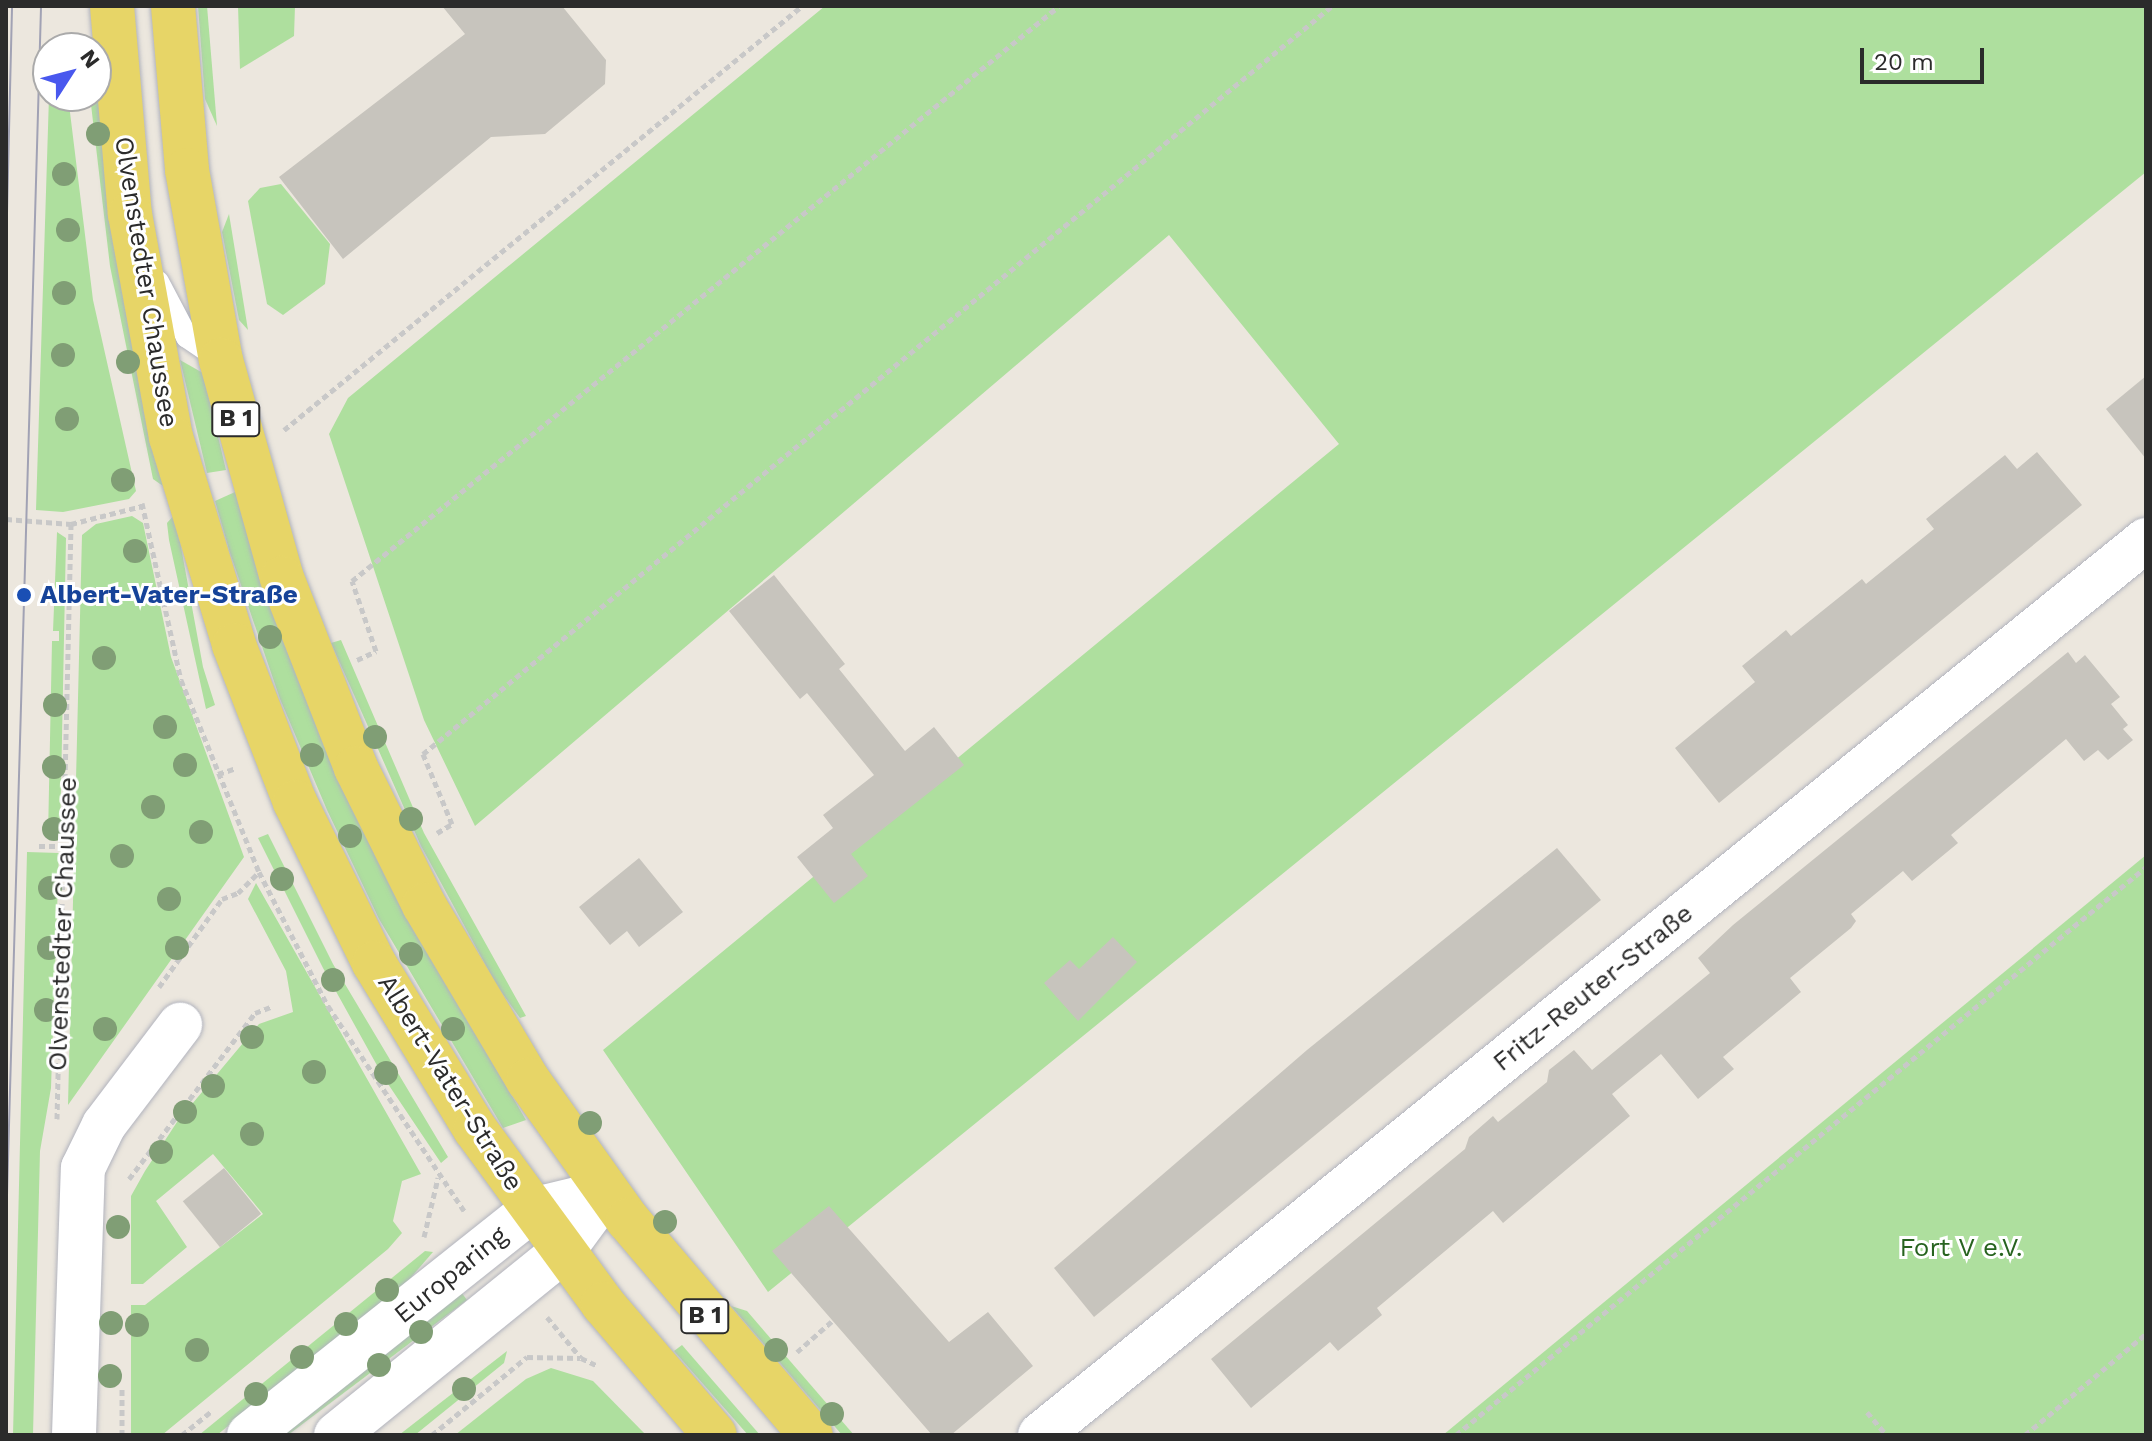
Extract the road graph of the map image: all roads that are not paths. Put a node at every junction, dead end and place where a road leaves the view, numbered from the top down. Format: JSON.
{"nodes":[{"id":1,"x":112,"y":6,"type":"edge"},
{"id":2,"x":173,"y":6,"type":"edge"},
{"id":3,"x":130,"y":214,"type":"junction"},
{"id":4,"x":221,"y":360,"type":"junction"},
{"id":5,"x":2146,"y":540,"type":"edge"},
{"id":6,"x":234,"y":645,"type":"joint"},
{"id":7,"x":180,"y":1025,"type":"dead end"},
{"id":8,"x":606,"y":1192,"type":"junction"},
{"id":9,"x":532,"y":1210,"type":"junction"},
{"id":10,"x":562,"y":1252,"type":"junction"},
{"id":11,"x":74,"y":1435,"type":"edge"},
{"id":12,"x":249,"y":1435,"type":"edge"},
{"id":13,"x":336,"y":1435,"type":"edge"},
{"id":14,"x":715,"y":1435,"type":"edge"},
{"id":15,"x":811,"y":1435,"type":"edge"},
{"id":16,"x":1040,"y":1435,"type":"edge"}],
"edges":[{"from":1,"to":3,"type":"main road","name":"Olvenstedter Chaussee","number":"B 1"},
{"from":2,"to":4,"type":"main road","number":"B 1"},
{"from":3,"to":4,"type":"lane"},
{"from":3,"to":6,"type":"main road","name":"Olvenstedter Chaussee","number":"B 1"},
{"from":4,"to":8,"type":"main road","number":"B 1"},
{"from":5,"to":16,"type":"street","name":"Fritz-Reuter-Straße"},
{"from":6,"to":9,"type":"main road","name":"Albert-Vater-Straße","number":"B 1"},
{"from":7,"to":11,"type":"street"},
{"from":8,"to":9,"type":"street","name":"Europaring"},
{"from":8,"to":10,"type":"street","name":"Europaring"},
{"from":8,"to":15,"type":"main road","number":"B 1"},
{"from":9,"to":10,"type":"main road","name":"Albert-Vater-Straße","number":"B 1"},
{"from":9,"to":12,"type":"street","name":"Europaring"},
{"from":10,"to":13,"type":"street","name":"Europaring"},
{"from":10,"to":14,"type":"main road","name":"Albert-Vater-Straße","number":"B 1"}]}
